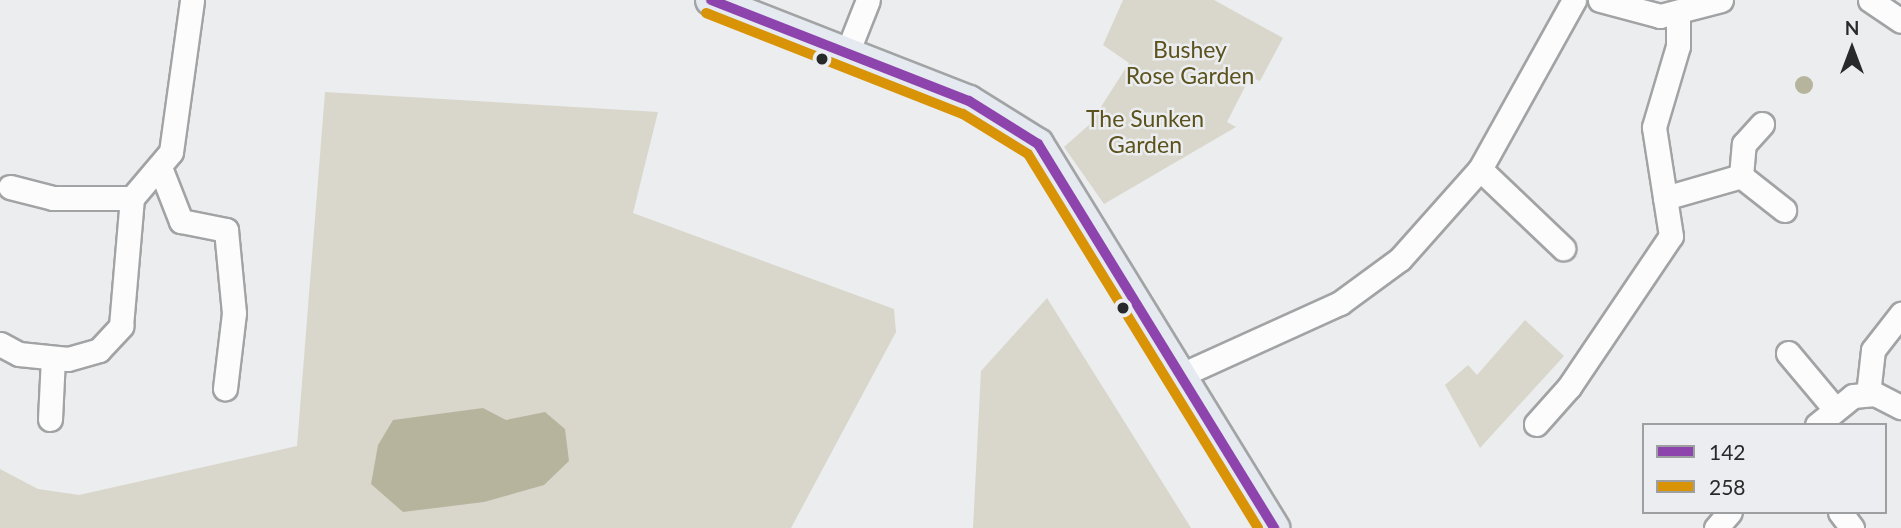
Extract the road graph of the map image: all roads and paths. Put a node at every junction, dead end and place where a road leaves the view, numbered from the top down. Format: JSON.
{"nodes":[{"id":1,"x":192,"y":0,"type":"edge"},
{"id":2,"x":711,"y":0,"type":"edge"},
{"id":3,"x":868,"y":0,"type":"edge"},
{"id":4,"x":1574,"y":0,"type":"edge"},
{"id":5,"x":1600,"y":0,"type":"edge"},
{"id":6,"x":1721,"y":0,"type":"edge"},
{"id":7,"x":1870,"y":0,"type":"edge"},
{"id":8,"x":1678,"y":16,"type":"junction"},
{"id":9,"x":1901,"y":21,"type":"edge"},
{"id":10,"x":847,"y":53,"type":"junction"},
{"id":11,"x":1762,"y":124,"type":"dead end"},
{"id":12,"x":1480,"y":169,"type":"junction"},
{"id":13,"x":161,"y":170,"type":"junction"},
{"id":14,"x":1741,"y":176,"type":"junction"},
{"id":15,"x":10,"y":187,"type":"dead end"},
{"id":16,"x":132,"y":198,"type":"junction"},
{"id":17,"x":1665,"y":198,"type":"junction"},
{"id":18,"x":1784,"y":210,"type":"dead end"},
{"id":19,"x":1563,"y":248,"type":"dead end"},
{"id":20,"x":1901,"y":314,"type":"edge"},
{"id":21,"x":0,"y":344,"type":"edge"},
{"id":22,"x":1788,"y":353,"type":"dead end"},
{"id":23,"x":54,"y":358,"type":"junction"},
{"id":24,"x":1179,"y":376,"type":"junction"},
{"id":25,"x":225,"y":388,"type":"dead end"},
{"id":26,"x":1868,"y":394,"type":"junction"},
{"id":27,"x":1901,"y":407,"type":"edge"},
{"id":28,"x":1834,"y":408,"type":"junction"},
{"id":29,"x":50,"y":419,"type":"dead end"},
{"id":30,"x":1819,"y":423,"type":"edge"},
{"id":31,"x":1536,"y":424,"type":"dead end"},
{"id":32,"x":1728,"y":514,"type":"edge"},
{"id":33,"x":1274,"y":528,"type":"edge"},
{"id":34,"x":1716,"y":528,"type":"edge"}],
"edges":[{"from":1,"to":13,"type":"street"},
{"from":2,"to":10,"type":"main road"},
{"from":3,"to":10,"type":"street"},
{"from":4,"to":12,"type":"street"},
{"from":5,"to":8,"type":"street"},
{"from":6,"to":8,"type":"street"},
{"from":7,"to":9,"type":"street"},
{"from":8,"to":17,"type":"street"},
{"from":10,"to":24,"type":"main road"},
{"from":11,"to":14,"type":"street"},
{"from":12,"to":19,"type":"street"},
{"from":12,"to":24,"type":"street"},
{"from":13,"to":16,"type":"street"},
{"from":13,"to":25,"type":"street"},
{"from":14,"to":17,"type":"street"},
{"from":14,"to":18,"type":"street"},
{"from":15,"to":16,"type":"street"},
{"from":16,"to":23,"type":"street"},
{"from":17,"to":31,"type":"street"},
{"from":20,"to":26,"type":"street"},
{"from":21,"to":23,"type":"street"},
{"from":22,"to":28,"type":"street"},
{"from":23,"to":29,"type":"street"},
{"from":24,"to":33,"type":"main road"},
{"from":26,"to":27,"type":"street"},
{"from":26,"to":28,"type":"street"},
{"from":28,"to":30,"type":"street"},
{"from":32,"to":34,"type":"street"}]}
